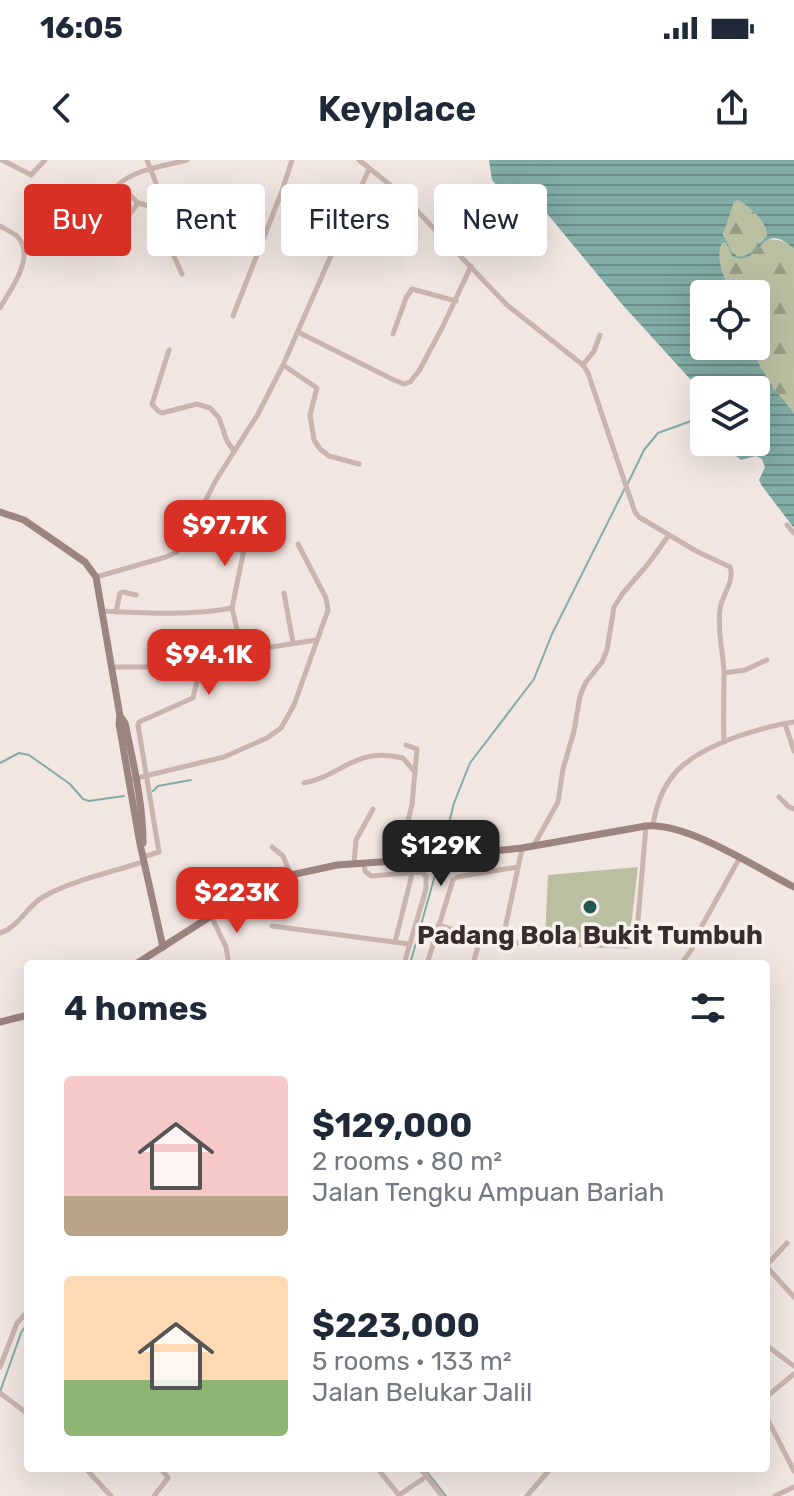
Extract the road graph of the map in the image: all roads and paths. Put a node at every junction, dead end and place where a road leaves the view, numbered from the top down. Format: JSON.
{"nodes":[{"id":1,"x":2,"y":160,"type":"edge"},
{"id":2,"x":45,"y":160,"type":"edge"},
{"id":3,"x":147,"y":160,"type":"edge"},
{"id":4,"x":187,"y":160,"type":"edge"},
{"id":5,"x":292,"y":160,"type":"edge"},
{"id":6,"x":359,"y":160,"type":"edge"},
{"id":7,"x":150,"y":169,"type":"junction"},
{"id":8,"x":369,"y":169,"type":"junction"},
{"id":9,"x":119,"y":184,"type":"edge"},
{"id":10,"x":156,"y":184,"type":"edge"},
{"id":11,"x":131,"y":196,"type":"edge"},
{"id":12,"x":138,"y":203,"type":"junction"},
{"id":13,"x":147,"y":206,"type":"edge"},
{"id":14,"x":131,"y":213,"type":"edge"},
{"id":15,"x":0,"y":226,"type":"edge"},
{"id":16,"x":173,"y":256,"type":"edge"},
{"id":17,"x":471,"y":266,"type":"junction"},
{"id":18,"x":182,"y":274,"type":"dead end"},
{"id":19,"x":456,"y":301,"type":"junction"},
{"id":20,"x":0,"y":308,"type":"edge"},
{"id":21,"x":233,"y":316,"type":"dead end"},
{"id":22,"x":298,"y":332,"type":"junction"},
{"id":23,"x":393,"y":334,"type":"dead end"},
{"id":24,"x":600,"y":335,"type":"dead end"},
{"id":25,"x":169,"y":350,"type":"dead end"},
{"id":26,"x":283,"y":365,"type":"junction"},
{"id":27,"x":583,"y":365,"type":"junction"},
{"id":28,"x":234,"y":451,"type":"junction"},
{"id":29,"x":359,"y":464,"type":"dead end"},
{"id":30,"x":0,"y":512,"type":"edge"},
{"id":31,"x":787,"y":525,"type":"dead end"},
{"id":32,"x":794,"y":533,"type":"edge"},
{"id":33,"x":247,"y":535,"type":"dead end"},
{"id":34,"x":669,"y":535,"type":"junction"},
{"id":35,"x":298,"y":544,"type":"dead end"},
{"id":36,"x":96,"y":577,"type":"junction"},
{"id":37,"x":284,"y":593,"type":"dead end"},
{"id":38,"x":136,"y":595,"type":"dead end"},
{"id":39,"x":232,"y":608,"type":"junction"},
{"id":40,"x":102,"y":611,"type":"junction"},
{"id":41,"x":116,"y":612,"type":"junction"},
{"id":42,"x":316,"y":640,"type":"junction"},
{"id":43,"x":293,"y":643,"type":"junction"},
{"id":44,"x":243,"y":655,"type":"junction"},
{"id":45,"x":767,"y":660,"type":"dead end"},
{"id":46,"x":111,"y":667,"type":"junction"},
{"id":47,"x":199,"y":673,"type":"junction"},
{"id":48,"x":724,"y":673,"type":"junction"},
{"id":49,"x":794,"y":722,"type":"edge"},
{"id":50,"x":785,"y":724,"type":"junction"},
{"id":51,"x":724,"y":742,"type":"junction"},
{"id":52,"x":406,"y":745,"type":"dead end"},
{"id":53,"x":794,"y":751,"type":"edge"},
{"id":54,"x":415,"y":771,"type":"junction"},
{"id":55,"x":146,"y":776,"type":"junction"},
{"id":56,"x":132,"y":779,"type":"junction"},
{"id":57,"x":304,"y":783,"type":"dead end"},
{"id":58,"x":779,"y":797,"type":"dead end"},
{"id":59,"x":373,"y":809,"type":"dead end"},
{"id":60,"x":794,"y":809,"type":"edge"},
{"id":61,"x":650,"y":826,"type":"junction"},
{"id":62,"x":534,"y":846,"type":"junction"},
{"id":63,"x":272,"y":847,"type":"dead end"},
{"id":64,"x":522,"y":848,"type":"junction"},
{"id":65,"x":143,"y":856,"type":"junction"},
{"id":66,"x":739,"y":859,"type":"junction"},
{"id":67,"x":394,"y":861,"type":"junction"},
{"id":68,"x":364,"y":863,"type":"junction"},
{"id":69,"x":354,"y":864,"type":"junction"},
{"id":70,"x":518,"y":867,"type":"junction"},
{"id":71,"x":411,"y":873,"type":"junction"},
{"id":72,"x":291,"y":875,"type":"junction"},
{"id":73,"x":794,"y":887,"type":"edge"},
{"id":74,"x":211,"y":916,"type":"junction"},
{"id":75,"x":438,"y":925,"type":"junction"},
{"id":76,"x":272,"y":926,"type":"dead end"},
{"id":77,"x":0,"y":933,"type":"edge"},
{"id":78,"x":480,"y":939,"type":"junction"},
{"id":79,"x":395,"y":942,"type":"junction"},
{"id":80,"x":502,"y":943,"type":"junction"},
{"id":81,"x":409,"y":944,"type":"junction"},
{"id":82,"x":163,"y":947,"type":"junction"},
{"id":83,"x":146,"y":960,"type":"edge"},
{"id":84,"x":228,"y":960,"type":"edge"},
{"id":85,"x":405,"y":960,"type":"edge"},
{"id":86,"x":428,"y":960,"type":"edge"},
{"id":87,"x":474,"y":960,"type":"edge"},
{"id":88,"x":684,"y":960,"type":"edge"},
{"id":89,"x":24,"y":1016,"type":"edge"},
{"id":90,"x":0,"y":1022,"type":"edge"},
{"id":91,"x":787,"y":1243,"type":"dead end"},
{"id":92,"x":770,"y":1262,"type":"edge"},
{"id":93,"x":770,"y":1270,"type":"edge"},
{"id":94,"x":794,"y":1297,"type":"edge"},
{"id":95,"x":24,"y":1315,"type":"edge"},
{"id":96,"x":770,"y":1348,"type":"edge"},
{"id":97,"x":794,"y":1366,"type":"edge"},
{"id":98,"x":0,"y":1367,"type":"edge"},
{"id":99,"x":794,"y":1374,"type":"edge"},
{"id":100,"x":0,"y":1393,"type":"edge"},
{"id":101,"x":770,"y":1394,"type":"edge"},
{"id":102,"x":24,"y":1411,"type":"edge"},
{"id":103,"x":770,"y":1424,"type":"edge"},
{"id":104,"x":794,"y":1471,"type":"edge"},
{"id":105,"x":89,"y":1472,"type":"edge"},
{"id":106,"x":164,"y":1472,"type":"edge"},
{"id":107,"x":380,"y":1472,"type":"edge"},
{"id":108,"x":424,"y":1472,"type":"edge"},
{"id":109,"x":548,"y":1472,"type":"edge"},
{"id":110,"x":427,"y":1476,"type":"junction"},
{"id":111,"x":794,"y":1487,"type":"edge"},
{"id":112,"x":111,"y":1496,"type":"edge"},
{"id":113,"x":154,"y":1496,"type":"edge"},
{"id":114,"x":400,"y":1496,"type":"edge"},
{"id":115,"x":442,"y":1496,"type":"edge"},
{"id":116,"x":527,"y":1496,"type":"edge"},
{"id":117,"x":775,"y":1496,"type":"edge"}],
"edges":[{"from":1,"to":2,"type":"street"},
{"from":3,"to":7,"type":"street"},
{"from":4,"to":7,"type":"street"},
{"from":5,"to":21,"type":"street"},
{"from":6,"to":8,"type":"street"},
{"from":7,"to":9,"type":"street"},
{"from":7,"to":10,"type":"street"},
{"from":8,"to":17,"type":"street"},
{"from":8,"to":22,"type":"street"},
{"from":11,"to":12,"type":"street"},
{"from":12,"to":13,"type":"street"},
{"from":12,"to":14,"type":"street"},
{"from":15,"to":20,"type":"street"},
{"from":16,"to":18,"type":"street"},
{"from":17,"to":19,"type":"street"},
{"from":17,"to":27,"type":"street"},
{"from":19,"to":22,"type":"street"},
{"from":19,"to":23,"type":"street"},
{"from":22,"to":26,"type":"street"},
{"from":24,"to":27,"type":"street"},
{"from":25,"to":28,"type":"street"},
{"from":26,"to":28,"type":"street"},
{"from":26,"to":29,"type":"street"},
{"from":27,"to":34,"type":"street"},
{"from":28,"to":36,"type":"street"},
{"from":30,"to":36,"type":"main road"},
{"from":31,"to":32,"type":"street"},
{"from":33,"to":39,"type":"street"},
{"from":34,"to":48,"type":"street"},
{"from":34,"to":62,"type":"street"},
{"from":35,"to":42,"type":"street"},
{"from":36,"to":40,"type":"main road"},
{"from":37,"to":43,"type":"street"},
{"from":38,"to":41,"type":"street"},
{"from":39,"to":41,"type":"street"},
{"from":39,"to":44,"type":"street"},
{"from":40,"to":41,"type":"street"},
{"from":40,"to":46,"type":"main road"},
{"from":42,"to":43,"type":"street"},
{"from":42,"to":55,"type":"street"},
{"from":43,"to":44,"type":"street"},
{"from":44,"to":47,"type":"street"},
{"from":45,"to":48,"type":"street"},
{"from":46,"to":47,"type":"street"},
{"from":46,"to":56,"type":"main road"},
{"from":47,"to":55,"type":"street"},
{"from":48,"to":51,"type":"street"},
{"from":49,"to":50,"type":"street"},
{"from":50,"to":51,"type":"street"},
{"from":50,"to":53,"type":"street"},
{"from":51,"to":61,"type":"street"},
{"from":52,"to":54,"type":"street"},
{"from":54,"to":57,"type":"street"},
{"from":54,"to":67,"type":"street"},
{"from":55,"to":56,"type":"street"},
{"from":55,"to":65,"type":"street"},
{"from":56,"to":65,"type":"main road"},
{"from":58,"to":60,"type":"street"},
{"from":59,"to":69,"type":"street"},
{"from":61,"to":62,"type":"main road"},
{"from":61,"to":66,"type":"main road"},
{"from":61,"to":80,"type":"street"},
{"from":62,"to":64,"type":"main road"},
{"from":63,"to":72,"type":"street"},
{"from":64,"to":67,"type":"main road"},
{"from":64,"to":70,"type":"street"},
{"from":65,"to":77,"type":"street"},
{"from":65,"to":82,"type":"main road"},
{"from":66,"to":73,"type":"main road"},
{"from":66,"to":88,"type":"street"},
{"from":67,"to":68,"type":"main road"},
{"from":68,"to":69,"type":"main road"},
{"from":68,"to":71,"type":"street"},
{"from":69,"to":72,"type":"main road"},
{"from":70,"to":75,"type":"street"},
{"from":70,"to":80,"type":"street"},
{"from":71,"to":79,"type":"street"},
{"from":71,"to":81,"type":"street"},
{"from":72,"to":74,"type":"main road"},
{"from":74,"to":82,"type":"main road"},
{"from":74,"to":84,"type":"street"},
{"from":75,"to":78,"type":"street"},
{"from":75,"to":86,"type":"street"},
{"from":76,"to":79,"type":"street"},
{"from":78,"to":80,"type":"street"},
{"from":78,"to":87,"type":"street"},
{"from":79,"to":81,"type":"street"},
{"from":81,"to":85,"type":"street"},
{"from":82,"to":83,"type":"main road"},
{"from":89,"to":90,"type":"main road"},
{"from":91,"to":92,"type":"street"},
{"from":93,"to":94,"type":"street"},
{"from":95,"to":98,"type":"street"},
{"from":96,"to":97,"type":"street"},
{"from":99,"to":101,"type":"street"},
{"from":100,"to":102,"type":"street"},
{"from":103,"to":104,"type":"street"},
{"from":105,"to":112,"type":"street"},
{"from":106,"to":113,"type":"street"},
{"from":107,"to":114,"type":"street"},
{"from":108,"to":110,"type":"street"},
{"from":109,"to":116,"type":"street"},
{"from":110,"to":114,"type":"street"},
{"from":110,"to":115,"type":"street"},
{"from":111,"to":117,"type":"street"}]}
